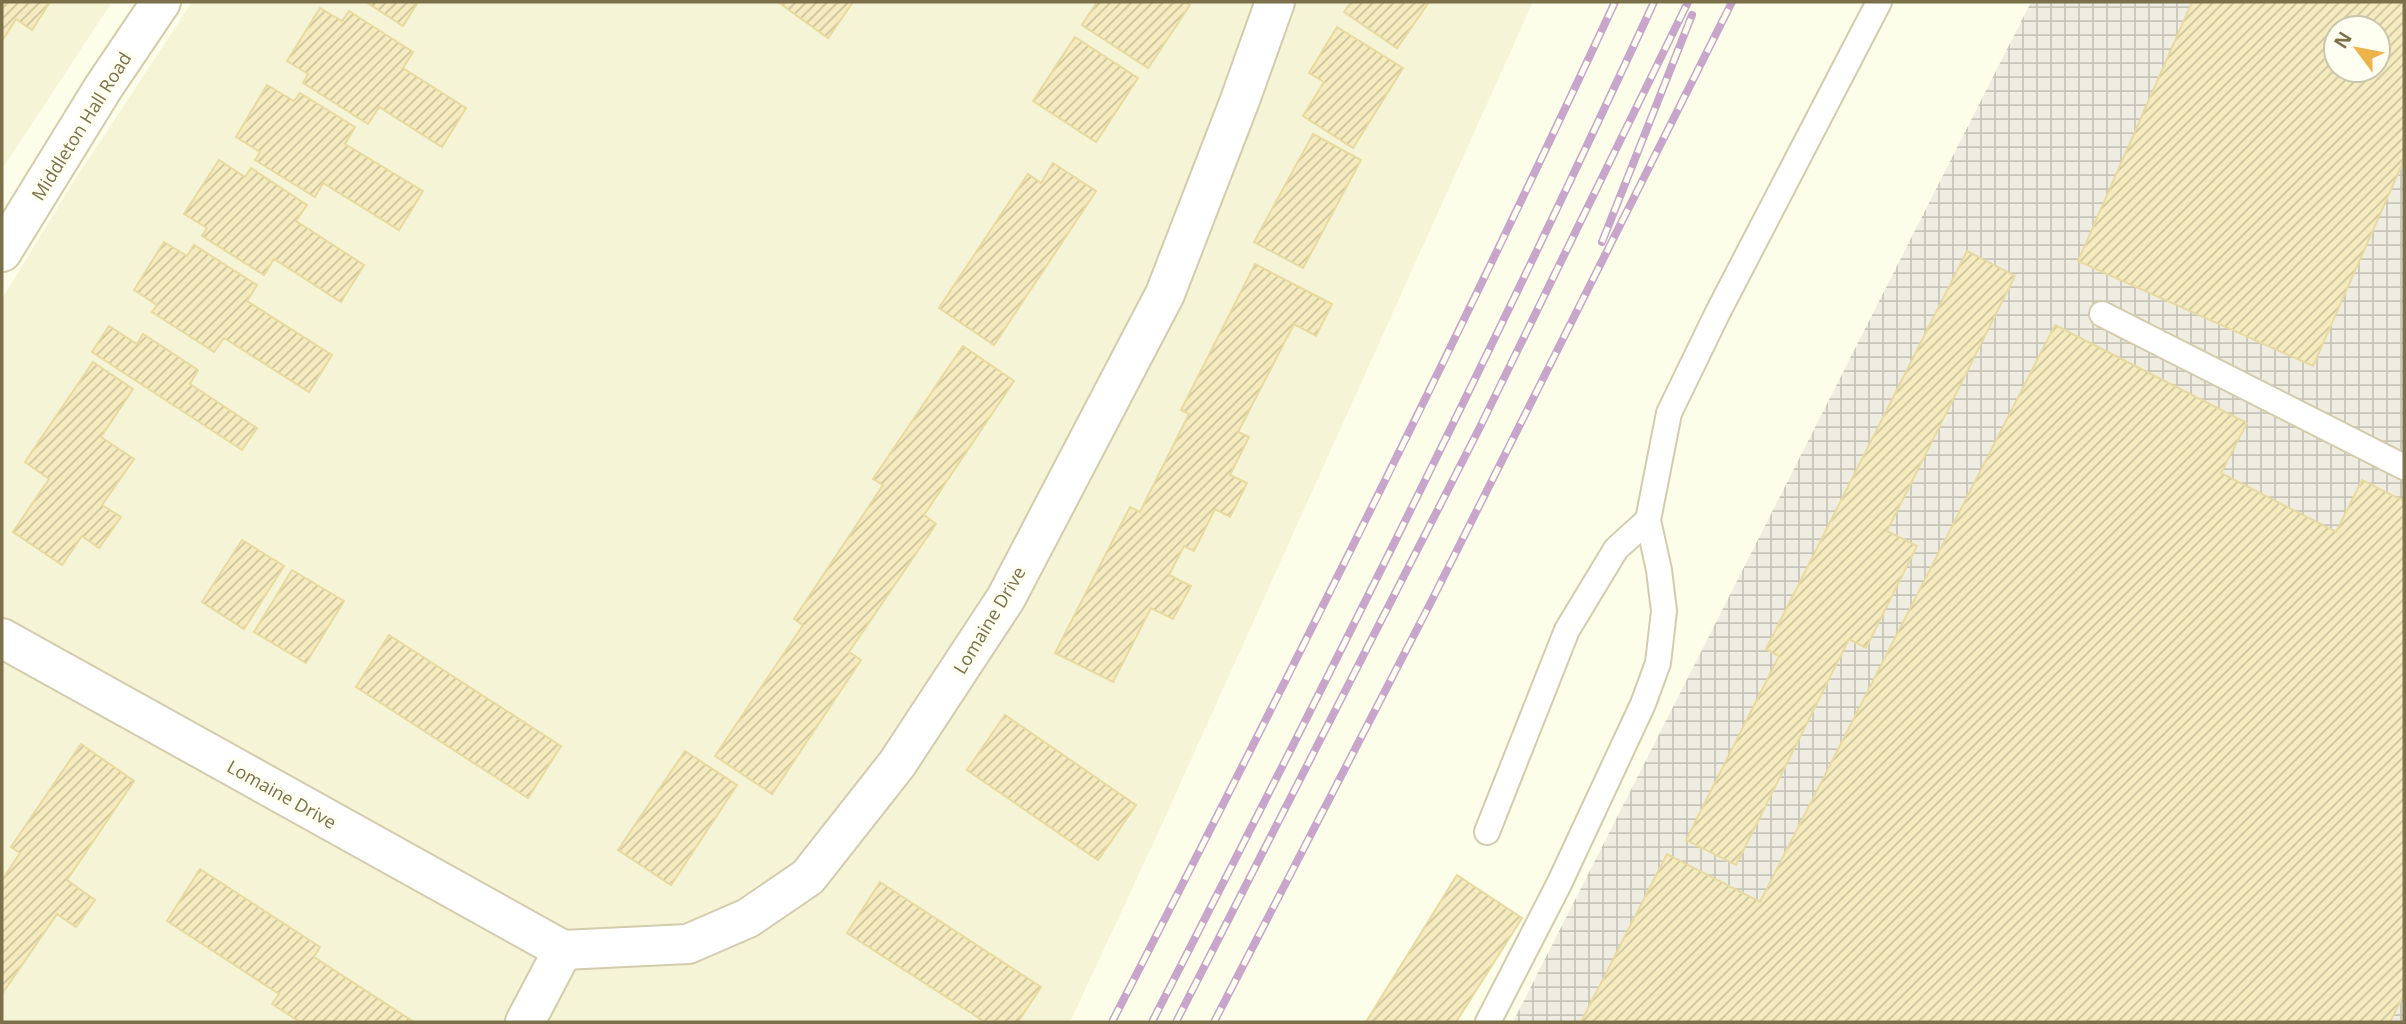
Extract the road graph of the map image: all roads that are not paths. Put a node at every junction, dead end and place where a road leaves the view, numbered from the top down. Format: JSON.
{"nodes":[{"id":1,"x":161,"y":2,"type":"edge"},
{"id":2,"x":1275,"y":2,"type":"edge"},
{"id":3,"x":1879,"y":2,"type":"edge"},
{"id":4,"x":2,"y":252,"type":"edge"},
{"id":5,"x":2102,"y":314,"type":"dead end"},
{"id":6,"x":2404,"y":467,"type":"edge"},
{"id":7,"x":1648,"y":520,"type":"junction"},
{"id":8,"x":2,"y":638,"type":"edge"},
{"id":9,"x":1487,"y":832,"type":"dead end"},
{"id":10,"x":563,"y":950,"type":"junction"},
{"id":11,"x":525,"y":1022,"type":"edge"},
{"id":12,"x":1488,"y":1022,"type":"edge"}],
"edges":[{"from":1,"to":4,"type":"street","name":"Middleton Hall Road"},
{"from":2,"to":10,"type":"street","name":"Lomaine Drive"},
{"from":3,"to":7,"type":"lane"},
{"from":5,"to":6,"type":"lane"},
{"from":7,"to":9,"type":"lane"},
{"from":7,"to":12,"type":"lane"},
{"from":8,"to":10,"type":"street","name":"Lomaine Drive"},
{"from":10,"to":11,"type":"street"}]}
